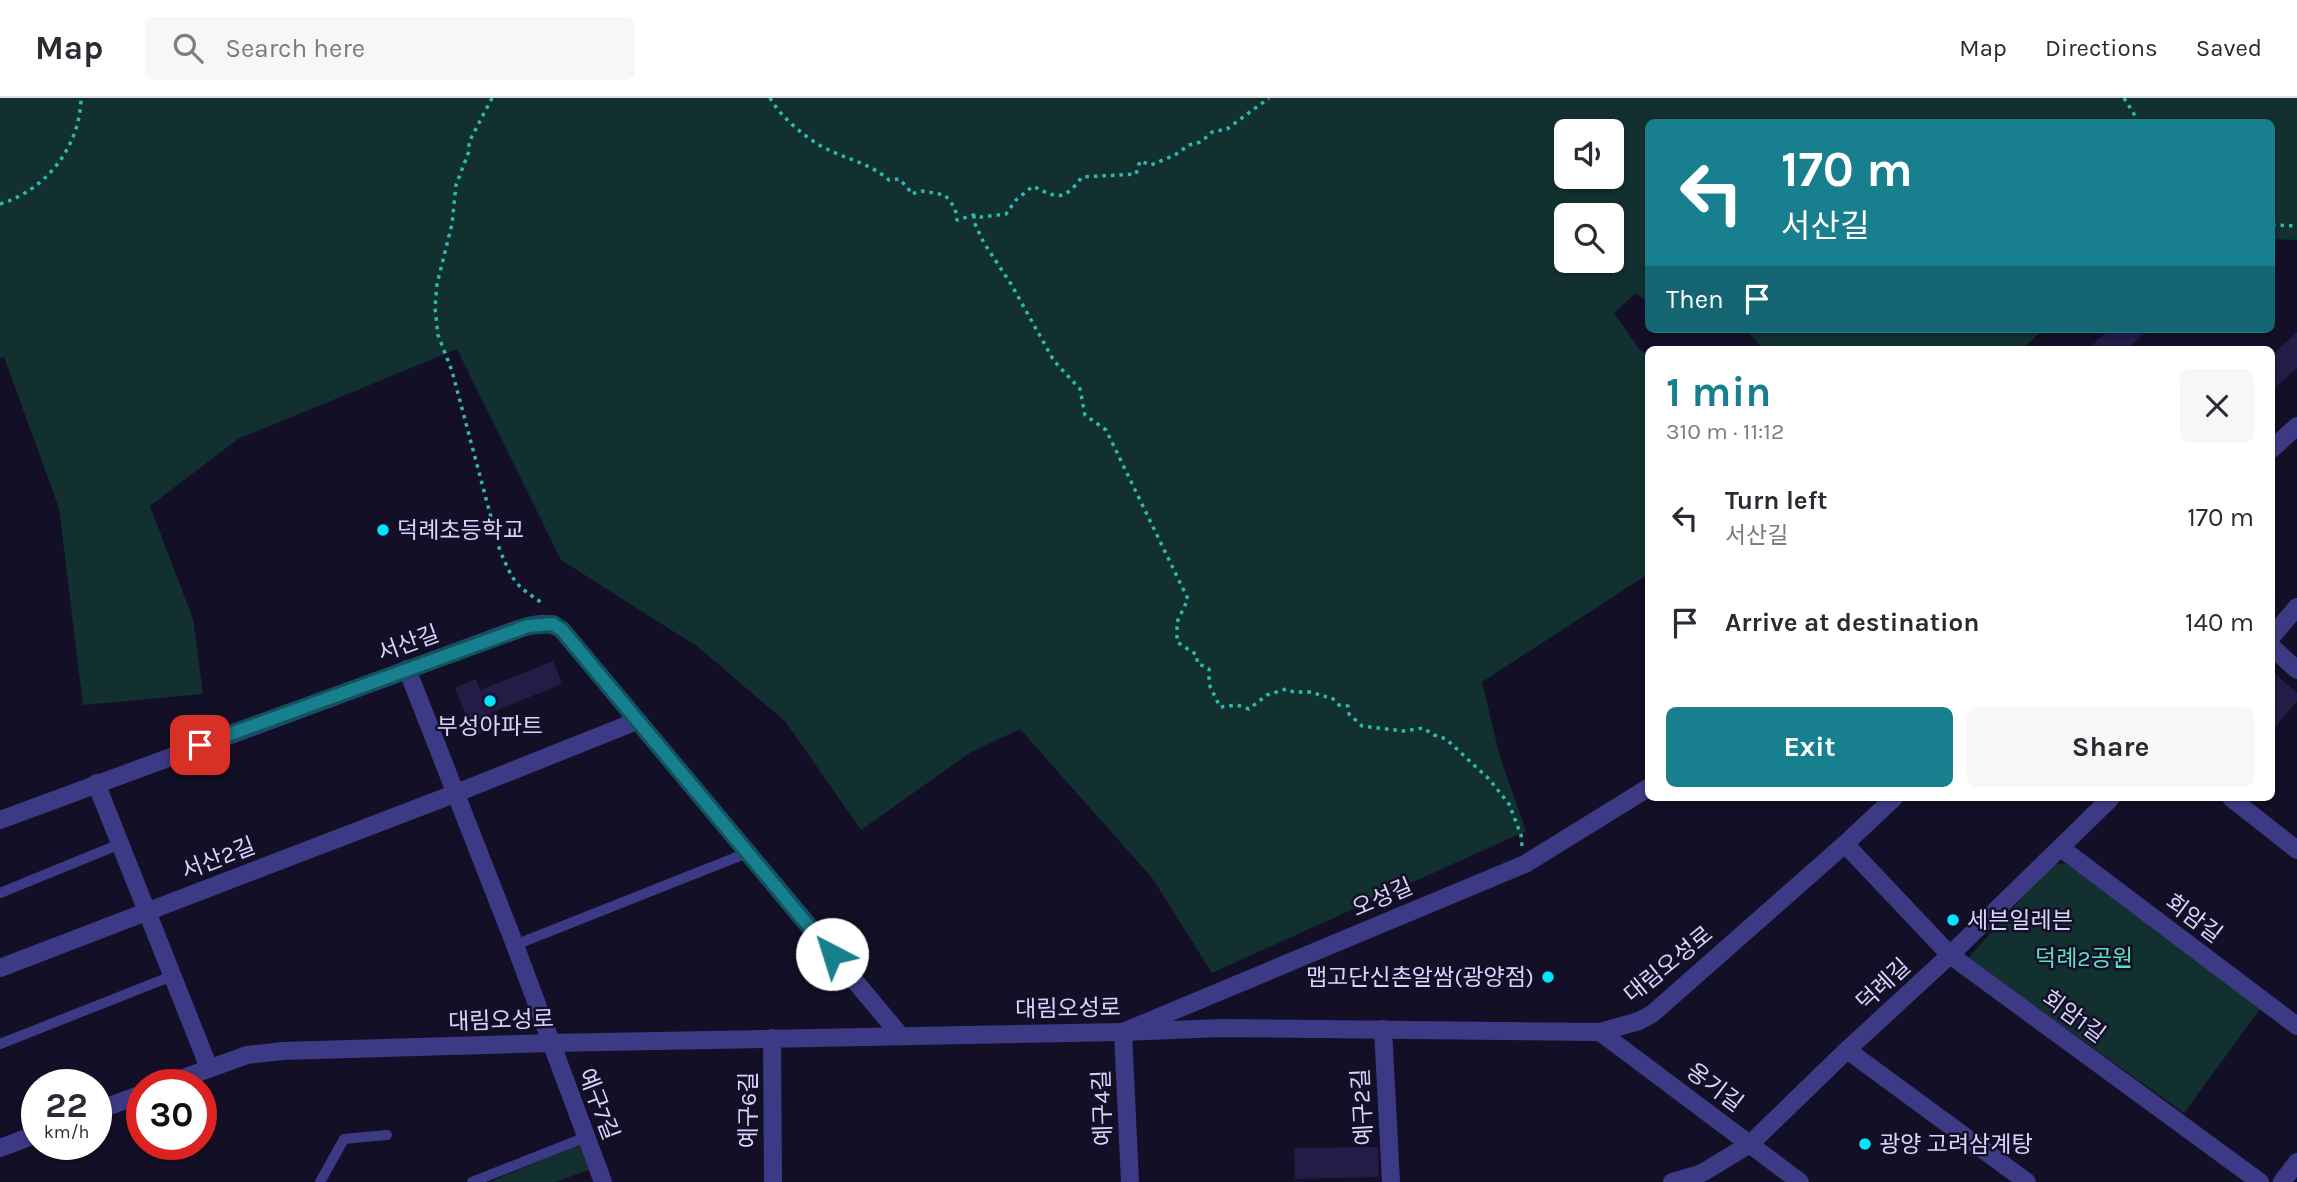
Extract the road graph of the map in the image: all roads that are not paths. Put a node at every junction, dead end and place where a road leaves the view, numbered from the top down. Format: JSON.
{"nodes":[{"id":1,"x":2297,"y":426,"type":"edge"},
{"id":2,"x":2275,"y":446,"type":"edge"},
{"id":3,"x":2297,"y":607,"type":"edge"},
{"id":4,"x":2275,"y":633,"type":"edge"},
{"id":5,"x":2275,"y":650,"type":"edge"},
{"id":6,"x":407,"y":669,"type":"junction"},
{"id":7,"x":2297,"y":670,"type":"edge"},
{"id":8,"x":637,"y":721,"type":"junction"},
{"id":9,"x":96,"y":783,"type":"junction"},
{"id":10,"x":1645,"y":790,"type":"edge"},
{"id":11,"x":454,"y":794,"type":"junction"},
{"id":12,"x":1891,"y":801,"type":"edge"},
{"id":13,"x":2108,"y":801,"type":"edge"},
{"id":14,"x":2235,"y":801,"type":"edge"},
{"id":15,"x":0,"y":820,"type":"edge"},
{"id":16,"x":120,"y":844,"type":"junction"},
{"id":17,"x":1845,"y":844,"type":"junction"},
{"id":18,"x":2061,"y":848,"type":"junction"},
{"id":19,"x":2297,"y":850,"type":"edge"},
{"id":20,"x":747,"y":853,"type":"junction"},
{"id":21,"x":0,"y":893,"type":"edge"},
{"id":22,"x":146,"y":912,"type":"junction"},
{"id":23,"x":515,"y":945,"type":"junction"},
{"id":24,"x":1950,"y":955,"type":"junction"},
{"id":25,"x":0,"y":968,"type":"edge"},
{"id":26,"x":172,"y":976,"type":"junction"},
{"id":27,"x":2297,"y":1026,"type":"edge"},
{"id":28,"x":1383,"y":1029,"type":"junction"},
{"id":29,"x":1124,"y":1032,"type":"junction"},
{"id":30,"x":1600,"y":1032,"type":"junction"},
{"id":31,"x":900,"y":1035,"type":"junction"},
{"id":32,"x":772,"y":1038,"type":"junction"},
{"id":33,"x":550,"y":1042,"type":"junction"},
{"id":34,"x":0,"y":1044,"type":"edge"},
{"id":35,"x":1847,"y":1050,"type":"junction"},
{"id":36,"x":209,"y":1068,"type":"joint"},
{"id":37,"x":387,"y":1135,"type":"dead end"},
{"id":38,"x":586,"y":1137,"type":"junction"},
{"id":39,"x":21,"y":1140,"type":"edge"},
{"id":40,"x":1750,"y":1144,"type":"junction"},
{"id":41,"x":0,"y":1148,"type":"edge"},
{"id":42,"x":2297,"y":1163,"type":"edge"},
{"id":43,"x":320,"y":1182,"type":"edge"},
{"id":44,"x":472,"y":1182,"type":"edge"},
{"id":45,"x":603,"y":1182,"type":"edge"},
{"id":46,"x":772,"y":1182,"type":"edge"},
{"id":47,"x":1130,"y":1182,"type":"edge"},
{"id":48,"x":1391,"y":1182,"type":"edge"},
{"id":49,"x":1672,"y":1182,"type":"edge"},
{"id":50,"x":1800,"y":1182,"type":"edge"},
{"id":51,"x":2027,"y":1182,"type":"edge"},
{"id":52,"x":2260,"y":1182,"type":"edge"},
{"id":53,"x":2282,"y":1182,"type":"edge"}],
"edges":[{"from":1,"to":2,"type":"street"},
{"from":3,"to":4,"type":"street"},
{"from":5,"to":7,"type":"street"},
{"from":6,"to":8,"type":"street","name":"서산길"},
{"from":6,"to":9,"type":"street","name":"서산길"},
{"from":6,"to":11,"type":"street"},
{"from":8,"to":11,"type":"street","name":"서산2길"},
{"from":8,"to":20,"type":"street","name":"서산길"},
{"from":9,"to":15,"type":"street","name":"서산길"},
{"from":9,"to":16,"type":"street"},
{"from":10,"to":29,"type":"street","name":"오성길"},
{"from":11,"to":22,"type":"street","name":"서산2길"},
{"from":11,"to":23,"type":"street"},
{"from":12,"to":17,"type":"street","name":"대림오성로"},
{"from":13,"to":18,"type":"street","name":"덕례길"},
{"from":14,"to":19,"type":"street"},
{"from":16,"to":21,"type":"lane"},
{"from":16,"to":22,"type":"street"},
{"from":17,"to":24,"type":"street","name":"회암1길"},
{"from":17,"to":30,"type":"street","name":"대림오성로"},
{"from":18,"to":24,"type":"street","name":"덕례길"},
{"from":18,"to":27,"type":"street","name":"회암길"},
{"from":20,"to":23,"type":"lane"},
{"from":20,"to":31,"type":"street","name":"서산길"},
{"from":22,"to":25,"type":"street","name":"서산2길"},
{"from":22,"to":26,"type":"street"},
{"from":23,"to":33,"type":"street"},
{"from":24,"to":35,"type":"street","name":"덕례길"},
{"from":24,"to":52,"type":"street","name":"회암1길"},
{"from":26,"to":34,"type":"lane"},
{"from":26,"to":36,"type":"street"},
{"from":28,"to":29,"type":"street","name":"대림오성로"},
{"from":28,"to":30,"type":"street","name":"대림오성로"},
{"from":28,"to":48,"type":"street","name":"예구2길"},
{"from":29,"to":31,"type":"street","name":"대림오성로"},
{"from":29,"to":47,"type":"street","name":"예구4길"},
{"from":30,"to":40,"type":"street","name":"옹기길"},
{"from":31,"to":32,"type":"street","name":"대림오성로"},
{"from":32,"to":33,"type":"street","name":"대림오성로"},
{"from":32,"to":46,"type":"street","name":"예구6길"},
{"from":33,"to":36,"type":"street","name":"대림오성로"},
{"from":33,"to":38,"type":"street","name":"예구7길"},
{"from":35,"to":40,"type":"street","name":"덕례길"},
{"from":35,"to":51,"type":"street"},
{"from":37,"to":43,"type":"lane"},
{"from":38,"to":44,"type":"lane"},
{"from":38,"to":45,"type":"street","name":"예구7길"},
{"from":39,"to":41,"type":"street"},
{"from":40,"to":49,"type":"street","name":"덕례길"},
{"from":40,"to":50,"type":"street","name":"옹기길"},
{"from":42,"to":53,"type":"street"}]}
